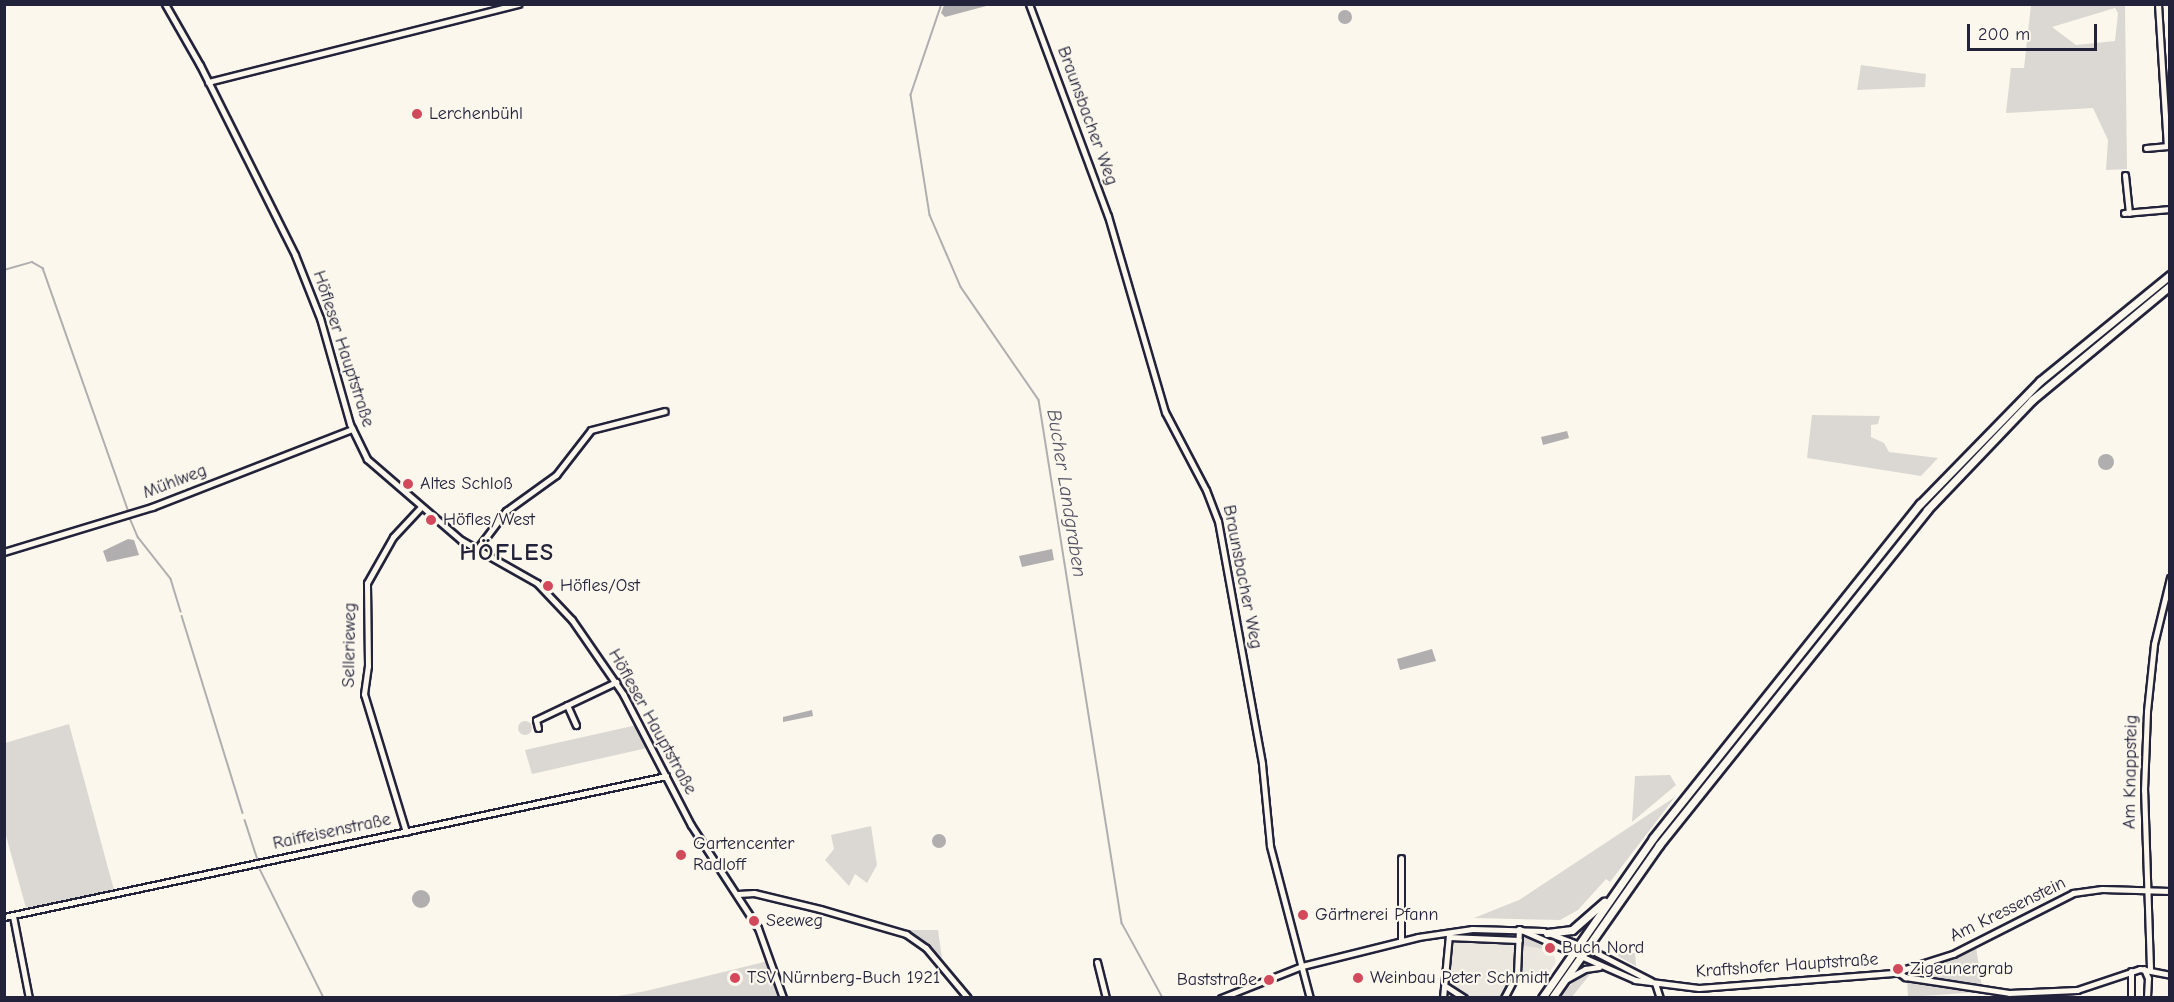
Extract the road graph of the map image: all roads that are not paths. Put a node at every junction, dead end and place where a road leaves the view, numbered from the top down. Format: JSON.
{"nodes":[{"id":1,"x":165,"y":4,"type":"edge"},
{"id":2,"x":518,"y":4,"type":"edge"},
{"id":3,"x":1029,"y":4,"type":"edge"},
{"id":4,"x":2158,"y":4,"type":"edge"},
{"id":5,"x":2162,"y":73,"type":"junction"},
{"id":6,"x":2169,"y":73,"type":"edge"},
{"id":7,"x":208,"y":82,"type":"junction"},
{"id":8,"x":2168,"y":147,"type":"edge"},
{"id":9,"x":2146,"y":148,"type":"dead end"},
{"id":10,"x":2125,"y":175,"type":"dead end"},
{"id":11,"x":2169,"y":209,"type":"edge"},
{"id":12,"x":2169,"y":275,"type":"edge"},
{"id":13,"x":2169,"y":286,"type":"edge"},
{"id":14,"x":665,"y":411,"type":"dead end"},
{"id":15,"x":352,"y":429,"type":"junction"},
{"id":16,"x":421,"y":507,"type":"junction"},
{"id":17,"x":477,"y":549,"type":"junction"},
{"id":18,"x":4,"y":552,"type":"edge"},
{"id":19,"x":2169,"y":578,"type":"edge"},
{"id":20,"x":616,"y":682,"type":"junction"},
{"id":21,"x":567,"y":705,"type":"junction"},
{"id":22,"x":576,"y":725,"type":"dead end"},
{"id":23,"x":538,"y":728,"type":"dead end"},
{"id":24,"x":666,"y":776,"type":"junction"},
{"id":25,"x":406,"y":832,"type":"junction"},
{"id":26,"x":1401,"y":858,"type":"dead end"},
{"id":27,"x":2147,"y":890,"type":"junction"},
{"id":28,"x":2169,"y":891,"type":"edge"},
{"id":29,"x":738,"y":894,"type":"junction"},
{"id":30,"x":1613,"y":895,"type":"junction"},
{"id":31,"x":13,"y":916,"type":"junction"},
{"id":32,"x":4,"y":917,"type":"edge"},
{"id":33,"x":1519,"y":929,"type":"junction"},
{"id":34,"x":1547,"y":933,"type":"junction"},
{"id":35,"x":1450,"y":934,"type":"junction"},
{"id":36,"x":1519,"y":940,"type":"junction"},
{"id":37,"x":1401,"y":941,"type":"junction"},
{"id":38,"x":1579,"y":944,"type":"junction"},
{"id":39,"x":1587,"y":948,"type":"junction"},
{"id":40,"x":1574,"y":951,"type":"junction"},
{"id":41,"x":1582,"y":956,"type":"junction"},
{"id":42,"x":1097,"y":962,"type":"dead end"},
{"id":43,"x":1302,"y":966,"type":"junction"},
{"id":44,"x":1604,"y":967,"type":"junction"},
{"id":45,"x":2147,"y":968,"type":"junction"},
{"id":46,"x":2131,"y":971,"type":"junction"},
{"id":47,"x":1898,"y":972,"type":"junction"},
{"id":48,"x":2169,"y":975,"type":"edge"},
{"id":49,"x":1564,"y":981,"type":"junction"},
{"id":50,"x":1656,"y":983,"type":"junction"},
{"id":51,"x":1447,"y":987,"type":"junction"},
{"id":52,"x":29,"y":998,"type":"edge"},
{"id":53,"x":783,"y":998,"type":"edge"},
{"id":54,"x":968,"y":998,"type":"edge"},
{"id":55,"x":1106,"y":998,"type":"edge"},
{"id":56,"x":1221,"y":998,"type":"edge"},
{"id":57,"x":1310,"y":998,"type":"edge"},
{"id":58,"x":1443,"y":998,"type":"edge"},
{"id":59,"x":1464,"y":998,"type":"edge"},
{"id":60,"x":1504,"y":998,"type":"edge"},
{"id":61,"x":1542,"y":998,"type":"edge"},
{"id":62,"x":1552,"y":998,"type":"edge"},
{"id":63,"x":1660,"y":998,"type":"edge"},
{"id":64,"x":2131,"y":998,"type":"edge"},
{"id":65,"x":2147,"y":998,"type":"edge"}],
"edges":[{"from":1,"to":7,"type":"street","name":"Höfleser Hauptstraße"},
{"from":2,"to":7,"type":"street"},
{"from":3,"to":43,"type":"street","name":"Braunsbacher Weg"},
{"from":4,"to":5,"type":"street"},
{"from":5,"to":6,"type":"street"},
{"from":5,"to":8,"type":"street"},
{"from":7,"to":15,"type":"street","name":"Höfleser Hauptstraße"},
{"from":8,"to":9,"type":"street"},
{"from":10,"to":11,"type":"street"},
{"from":12,"to":30,"type":"main road"},
{"from":13,"to":39,"type":"main road"},
{"from":14,"to":17,"type":"street"},
{"from":15,"to":16,"type":"street","name":"Höfleser Hauptstraße"},
{"from":15,"to":18,"type":"street","name":"Mühlweg"},
{"from":16,"to":17,"type":"street","name":"Höfleser Hauptstraße"},
{"from":16,"to":25,"type":"street","name":"Sellerieweg"},
{"from":17,"to":20,"type":"street","name":"Höfleser Hauptstraße"},
{"from":19,"to":27,"type":"street","name":"Am Knappsteig"},
{"from":20,"to":21,"type":"street"},
{"from":20,"to":24,"type":"street","name":"Höfleser Hauptstraße"},
{"from":21,"to":22,"type":"street"},
{"from":21,"to":23,"type":"street"},
{"from":24,"to":25,"type":"street","name":"Raiffeisenstraße"},
{"from":24,"to":29,"type":"street","name":"Höfleser Hauptstraße"},
{"from":25,"to":31,"type":"street","name":"Raiffeisenstraße"},
{"from":26,"to":37,"type":"street"},
{"from":27,"to":28,"type":"street","name":"Am Kressenstein"},
{"from":27,"to":45,"type":"street","name":"Am Knappsteig"},
{"from":27,"to":47,"type":"street","name":"Am Kressenstein"},
{"from":29,"to":53,"type":"street","name":"Höfleser Hauptstraße"},
{"from":29,"to":54,"type":"street"},
{"from":30,"to":34,"type":"main road"},
{"from":30,"to":38,"type":"main road"},
{"from":31,"to":32,"type":"street","name":"Raiffeisenstraße"},
{"from":31,"to":52,"type":"street"},
{"from":33,"to":34,"type":"street","name":"Kraftshofer Hauptstraße"},
{"from":33,"to":35,"type":"street"},
{"from":33,"to":36,"type":"street"},
{"from":33,"to":40,"type":"street","name":"Kraftshofer Hauptstraße"},
{"from":34,"to":38,"type":"street","name":"Kraftshofer Hauptstraße"},
{"from":35,"to":36,"type":"street"},
{"from":35,"to":37,"type":"street"},
{"from":35,"to":51,"type":"street"},
{"from":36,"to":60,"type":"street"},
{"from":37,"to":43,"type":"street"},
{"from":38,"to":39,"type":"street","name":"Kraftshofer Hauptstraße"},
{"from":38,"to":40,"type":"main road"},
{"from":39,"to":41,"type":"main road"},
{"from":39,"to":50,"type":"street","name":"Kraftshofer Hauptstraße"},
{"from":40,"to":41,"type":"street","name":"Kraftshofer Hauptstraße"},
{"from":40,"to":61,"type":"main road"},
{"from":41,"to":44,"type":"street","name":"Kraftshofer Hauptstraße"},
{"from":41,"to":49,"type":"main road"},
{"from":42,"to":55,"type":"street"},
{"from":43,"to":56,"type":"street"},
{"from":43,"to":57,"type":"street"},
{"from":44,"to":49,"type":"street"},
{"from":44,"to":50,"type":"street","name":"Kraftshofer Hauptstraße"},
{"from":45,"to":46,"type":"street","name":"Kraftshofer Hauptstraße"},
{"from":45,"to":48,"type":"street","name":"Kraftshofer Hauptstraße"},
{"from":45,"to":65,"type":"street"},
{"from":46,"to":47,"type":"street","name":"Kraftshofer Hauptstraße"},
{"from":46,"to":64,"type":"street"},
{"from":47,"to":50,"type":"street","name":"Kraftshofer Hauptstraße"},
{"from":49,"to":62,"type":"main road"},
{"from":50,"to":63,"type":"street"},
{"from":51,"to":58,"type":"street"},
{"from":51,"to":59,"type":"street"}]}
